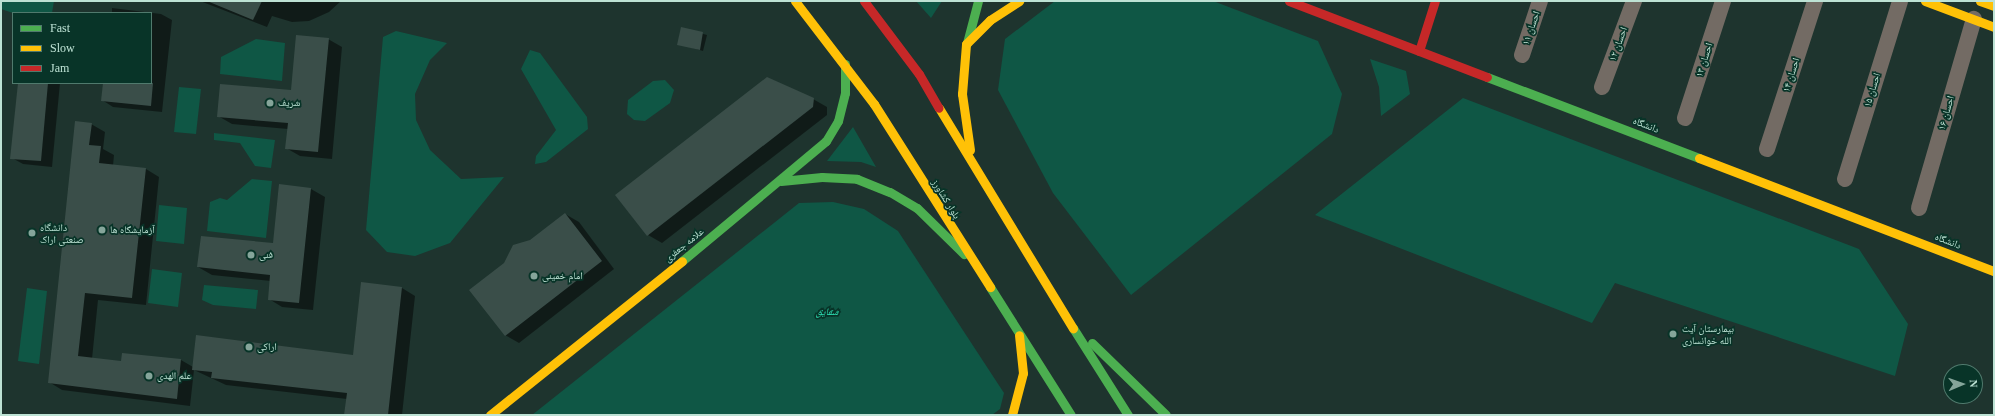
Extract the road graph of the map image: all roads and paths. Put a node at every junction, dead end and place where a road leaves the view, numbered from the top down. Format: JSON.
{"nodes":[{"id":1,"x":795,"y":1,"type":"edge"},
{"id":2,"x":864,"y":1,"type":"edge"},
{"id":3,"x":978,"y":1,"type":"edge"},
{"id":4,"x":1019,"y":1,"type":"edge"},
{"id":5,"x":1289,"y":1,"type":"edge"},
{"id":6,"x":1435,"y":1,"type":"edge"},
{"id":7,"x":1540,"y":1,"type":"edge"},
{"id":8,"x":1634,"y":1,"type":"edge"},
{"id":9,"x":1723,"y":1,"type":"edge"},
{"id":10,"x":1814,"y":1,"type":"edge"},
{"id":11,"x":1900,"y":1,"type":"edge"},
{"id":12,"x":1925,"y":1,"type":"edge"},
{"id":13,"x":1980,"y":1,"type":"edge"},
{"id":14,"x":1994,"y":6,"type":"edge"},
{"id":15,"x":1974,"y":19,"type":"junction"},
{"id":16,"x":1994,"y":27,"type":"edge"},
{"id":17,"x":966,"y":44,"type":"junction"},
{"id":18,"x":1419,"y":51,"type":"junction"},
{"id":19,"x":1522,"y":56,"type":"dead end"},
{"id":20,"x":845,"y":64,"type":"junction"},
{"id":21,"x":1602,"y":87,"type":"dead end"},
{"id":22,"x":1684,"y":118,"type":"dead end"},
{"id":23,"x":1767,"y":149,"type":"dead end"},
{"id":24,"x":971,"y":159,"type":"junction"},
{"id":25,"x":1845,"y":179,"type":"dead end"},
{"id":26,"x":781,"y":181,"type":"junction"},
{"id":27,"x":1918,"y":208,"type":"dead end"},
{"id":28,"x":975,"y":266,"type":"junction"},
{"id":29,"x":1994,"y":270,"type":"edge"},
{"id":30,"x":1064,"y":316,"type":"junction"},
{"id":31,"x":1019,"y":335,"type":"junction"},
{"id":32,"x":490,"y":415,"type":"edge"},
{"id":33,"x":1012,"y":415,"type":"edge"},
{"id":34,"x":1071,"y":415,"type":"edge"},
{"id":35,"x":1128,"y":415,"type":"edge"},
{"id":36,"x":1166,"y":415,"type":"edge"}],
"edges":[{"from":1,"to":20,"type":"main road","name":"بلوار کشاورز"},
{"from":2,"to":24,"type":"main road"},
{"from":3,"to":17,"type":"main road"},
{"from":4,"to":17,"type":"main road"},
{"from":5,"to":18,"type":"main road","name":"دانشگاه"},
{"from":6,"to":18,"type":"main road"},
{"from":7,"to":19,"type":"street","name":"احسان ۱۱"},
{"from":8,"to":21,"type":"street","name":"احسان ۱۲"},
{"from":9,"to":22,"type":"street","name":"احسان ۱۳"},
{"from":10,"to":23,"type":"street","name":"احسان ۱۴"},
{"from":11,"to":25,"type":"street","name":"احسان ۱۵"},
{"from":12,"to":15,"type":"main road"},
{"from":13,"to":14,"type":"main road"},
{"from":15,"to":16,"type":"main road"},
{"from":15,"to":27,"type":"street","name":"احسان ۱۶"},
{"from":17,"to":24,"type":"main road"},
{"from":18,"to":29,"type":"main road","name":"دانشگاه"},
{"from":20,"to":26,"type":"main road","name":"علامه جعفری"},
{"from":20,"to":28,"type":"main road","name":"بلوار کشاورز"},
{"from":24,"to":30,"type":"main road"},
{"from":26,"to":28,"type":"main road"},
{"from":26,"to":32,"type":"main road","name":"علامه جعفری"},
{"from":28,"to":31,"type":"main road","name":"بلوار کشاورز"},
{"from":30,"to":35,"type":"main road"},
{"from":30,"to":36,"type":"main road"},
{"from":31,"to":33,"type":"main road"},
{"from":31,"to":34,"type":"main road","name":"بلوار کشاورز"}]}
